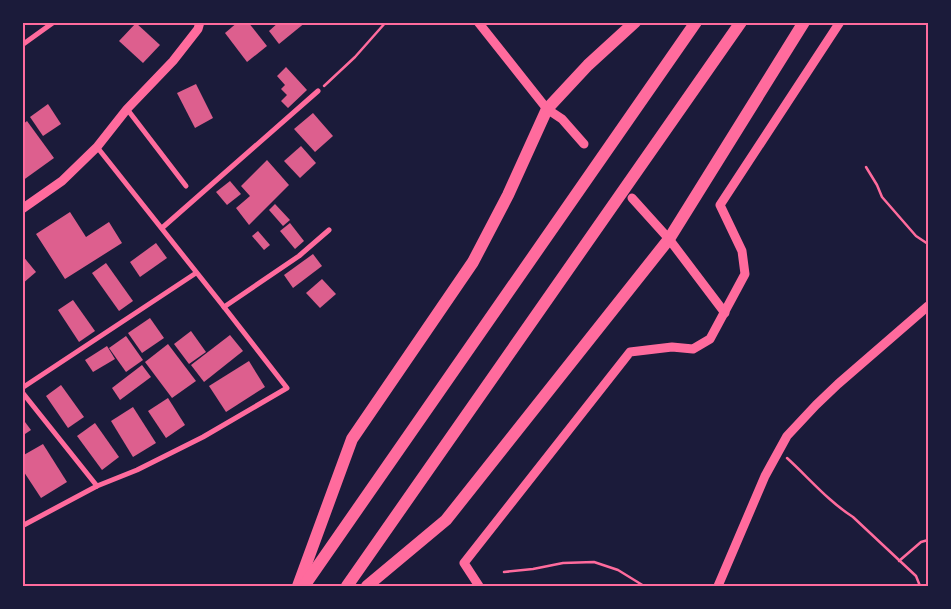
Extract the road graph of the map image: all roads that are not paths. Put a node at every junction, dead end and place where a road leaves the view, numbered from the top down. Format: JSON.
{"nodes":[{"id":1,"x":54,"y":22,"type":"edge"},
{"id":2,"x":478,"y":22,"type":"edge"},
{"id":3,"x":635,"y":22,"type":"edge"},
{"id":4,"x":696,"y":22,"type":"edge"},
{"id":5,"x":741,"y":22,"type":"edge"},
{"id":6,"x":804,"y":22,"type":"edge"},
{"id":7,"x":840,"y":22,"type":"edge"},
{"id":8,"x":201,"y":25,"type":"edge"},
{"id":9,"x":22,"y":45,"type":"edge"},
{"id":10,"x":318,"y":91,"type":"road end"},
{"id":11,"x":127,"y":109,"type":"junction"},
{"id":12,"x":547,"y":109,"type":"junction"},
{"id":13,"x":584,"y":144,"type":"dead end"},
{"id":14,"x":97,"y":147,"type":"junction"},
{"id":15,"x":186,"y":186,"type":"dead end"},
{"id":16,"x":632,"y":198,"type":"dead end"},
{"id":17,"x":22,"y":209,"type":"edge"},
{"id":18,"x":162,"y":228,"type":"junction"},
{"id":19,"x":330,"y":230,"type":"dead end"},
{"id":20,"x":668,"y":239,"type":"junction"},
{"id":21,"x":196,"y":273,"type":"junction"},
{"id":22,"x":928,"y":306,"type":"edge"},
{"id":23,"x":224,"y":307,"type":"junction"},
{"id":24,"x":725,"y":313,"type":"junction"},
{"id":25,"x":22,"y":388,"type":"edge"},
{"id":26,"x":22,"y":392,"type":"edge"},
{"id":27,"x":97,"y":486,"type":"junction"},
{"id":28,"x":22,"y":526,"type":"edge"},
{"id":29,"x":298,"y":586,"type":"edge"},
{"id":30,"x":304,"y":586,"type":"edge"},
{"id":31,"x":347,"y":586,"type":"edge"},
{"id":32,"x":368,"y":586,"type":"edge"},
{"id":33,"x":479,"y":586,"type":"edge"},
{"id":34,"x":718,"y":586,"type":"edge"}],
"edges":[{"from":1,"to":9,"type":"street"},
{"from":2,"to":12,"type":"street"},
{"from":3,"to":12,"type":"highway"},
{"from":4,"to":30,"type":"highway"},
{"from":5,"to":31,"type":"highway"},
{"from":6,"to":20,"type":"highway"},
{"from":7,"to":24,"type":"street"},
{"from":8,"to":11,"type":"street"},
{"from":10,"to":18,"type":"street"},
{"from":11,"to":14,"type":"street"},
{"from":11,"to":15,"type":"street"},
{"from":12,"to":13,"type":"street"},
{"from":12,"to":29,"type":"highway"},
{"from":14,"to":17,"type":"street"},
{"from":14,"to":18,"type":"street"},
{"from":16,"to":20,"type":"street"},
{"from":18,"to":21,"type":"street"},
{"from":19,"to":23,"type":"street"},
{"from":20,"to":24,"type":"street"},
{"from":20,"to":32,"type":"highway"},
{"from":21,"to":23,"type":"street"},
{"from":21,"to":25,"type":"street"},
{"from":22,"to":34,"type":"street"},
{"from":23,"to":27,"type":"street"},
{"from":24,"to":33,"type":"street"},
{"from":26,"to":27,"type":"street"},
{"from":27,"to":28,"type":"street"}]}
